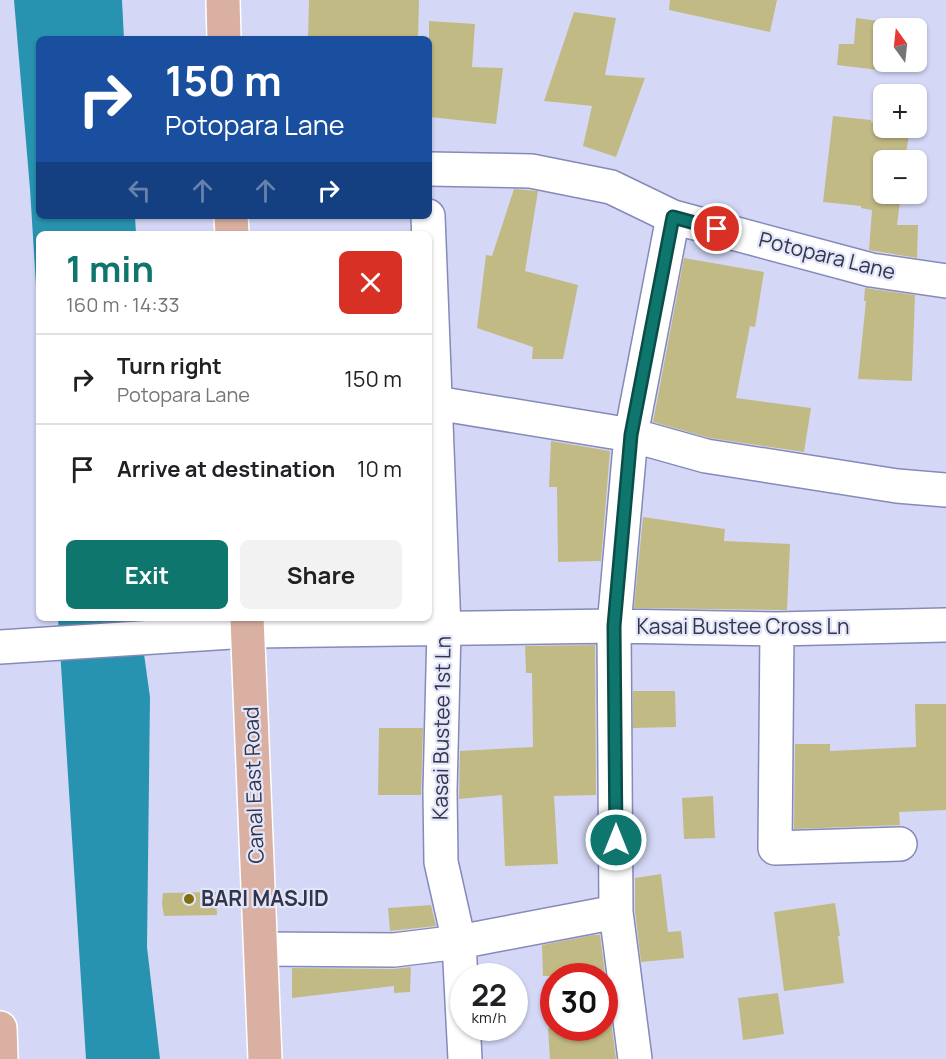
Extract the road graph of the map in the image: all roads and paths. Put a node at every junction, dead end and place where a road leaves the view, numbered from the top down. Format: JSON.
{"nodes":[{"id":1,"x":223,"y":0,"type":"edge"},
{"id":2,"x":224,"y":36,"type":"edge"},
{"id":3,"x":432,"y":169,"type":"edge"},
{"id":4,"x":673,"y":217,"type":"junction"},
{"id":5,"x":946,"y":281,"type":"edge"},
{"id":6,"x":432,"y":403,"type":"edge"},
{"id":7,"x":631,"y":435,"type":"junction"},
{"id":8,"x":946,"y":490,"type":"edge"},
{"id":9,"x":247,"y":625,"type":"edge"},
{"id":10,"x":946,"y":625,"type":"edge"},
{"id":11,"x":614,"y":626,"type":"junction"},
{"id":12,"x":444,"y":629,"type":"junction"},
{"id":13,"x":777,"y":629,"type":"junction"},
{"id":14,"x":0,"y":647,"type":"edge"},
{"id":15,"x":900,"y":844,"type":"dead end"},
{"id":16,"x":616,"y":912,"type":"junction"},
{"id":17,"x":459,"y":942,"type":"junction"},
{"id":18,"x":261,"y":949,"type":"junction"},
{"id":19,"x":0,"y":1028,"type":"edge"},
{"id":20,"x":2,"y":1059,"type":"edge"},
{"id":21,"x":265,"y":1059,"type":"edge"},
{"id":22,"x":465,"y":1059,"type":"edge"},
{"id":23,"x":634,"y":1059,"type":"edge"}],
"edges":[{"from":1,"to":2,"type":"main road"},
{"from":3,"to":4,"type":"street","name":"Potopara Lane"},
{"from":4,"to":5,"type":"street","name":"Potopara Lane"},
{"from":4,"to":7,"type":"street"},
{"from":6,"to":7,"type":"street"},
{"from":6,"to":12,"type":"street","name":"Kasai Bustee 1st Ln"},
{"from":7,"to":8,"type":"street"},
{"from":7,"to":11,"type":"street"},
{"from":9,"to":12,"type":"street","name":"Kasai Bustee Cross Ln"},
{"from":9,"to":14,"type":"street","name":"Kasai Bustee Cross Ln"},
{"from":9,"to":18,"type":"main road","name":"Canal East Road"},
{"from":10,"to":13,"type":"street","name":"Kasai Bustee Cross Ln"},
{"from":11,"to":12,"type":"street","name":"Kasai Bustee Cross Ln"},
{"from":11,"to":13,"type":"street","name":"Kasai Bustee Cross Ln"},
{"from":11,"to":16,"type":"street"},
{"from":12,"to":17,"type":"street","name":"Kasai Bustee 1st Ln"},
{"from":13,"to":15,"type":"street"},
{"from":16,"to":17,"type":"street"},
{"from":16,"to":23,"type":"street"},
{"from":17,"to":18,"type":"street"},
{"from":17,"to":22,"type":"street","name":"Kasai Bustee 1st Ln"},
{"from":18,"to":21,"type":"main road","name":"Canal East Road"},
{"from":19,"to":20,"type":"main road"}]}
